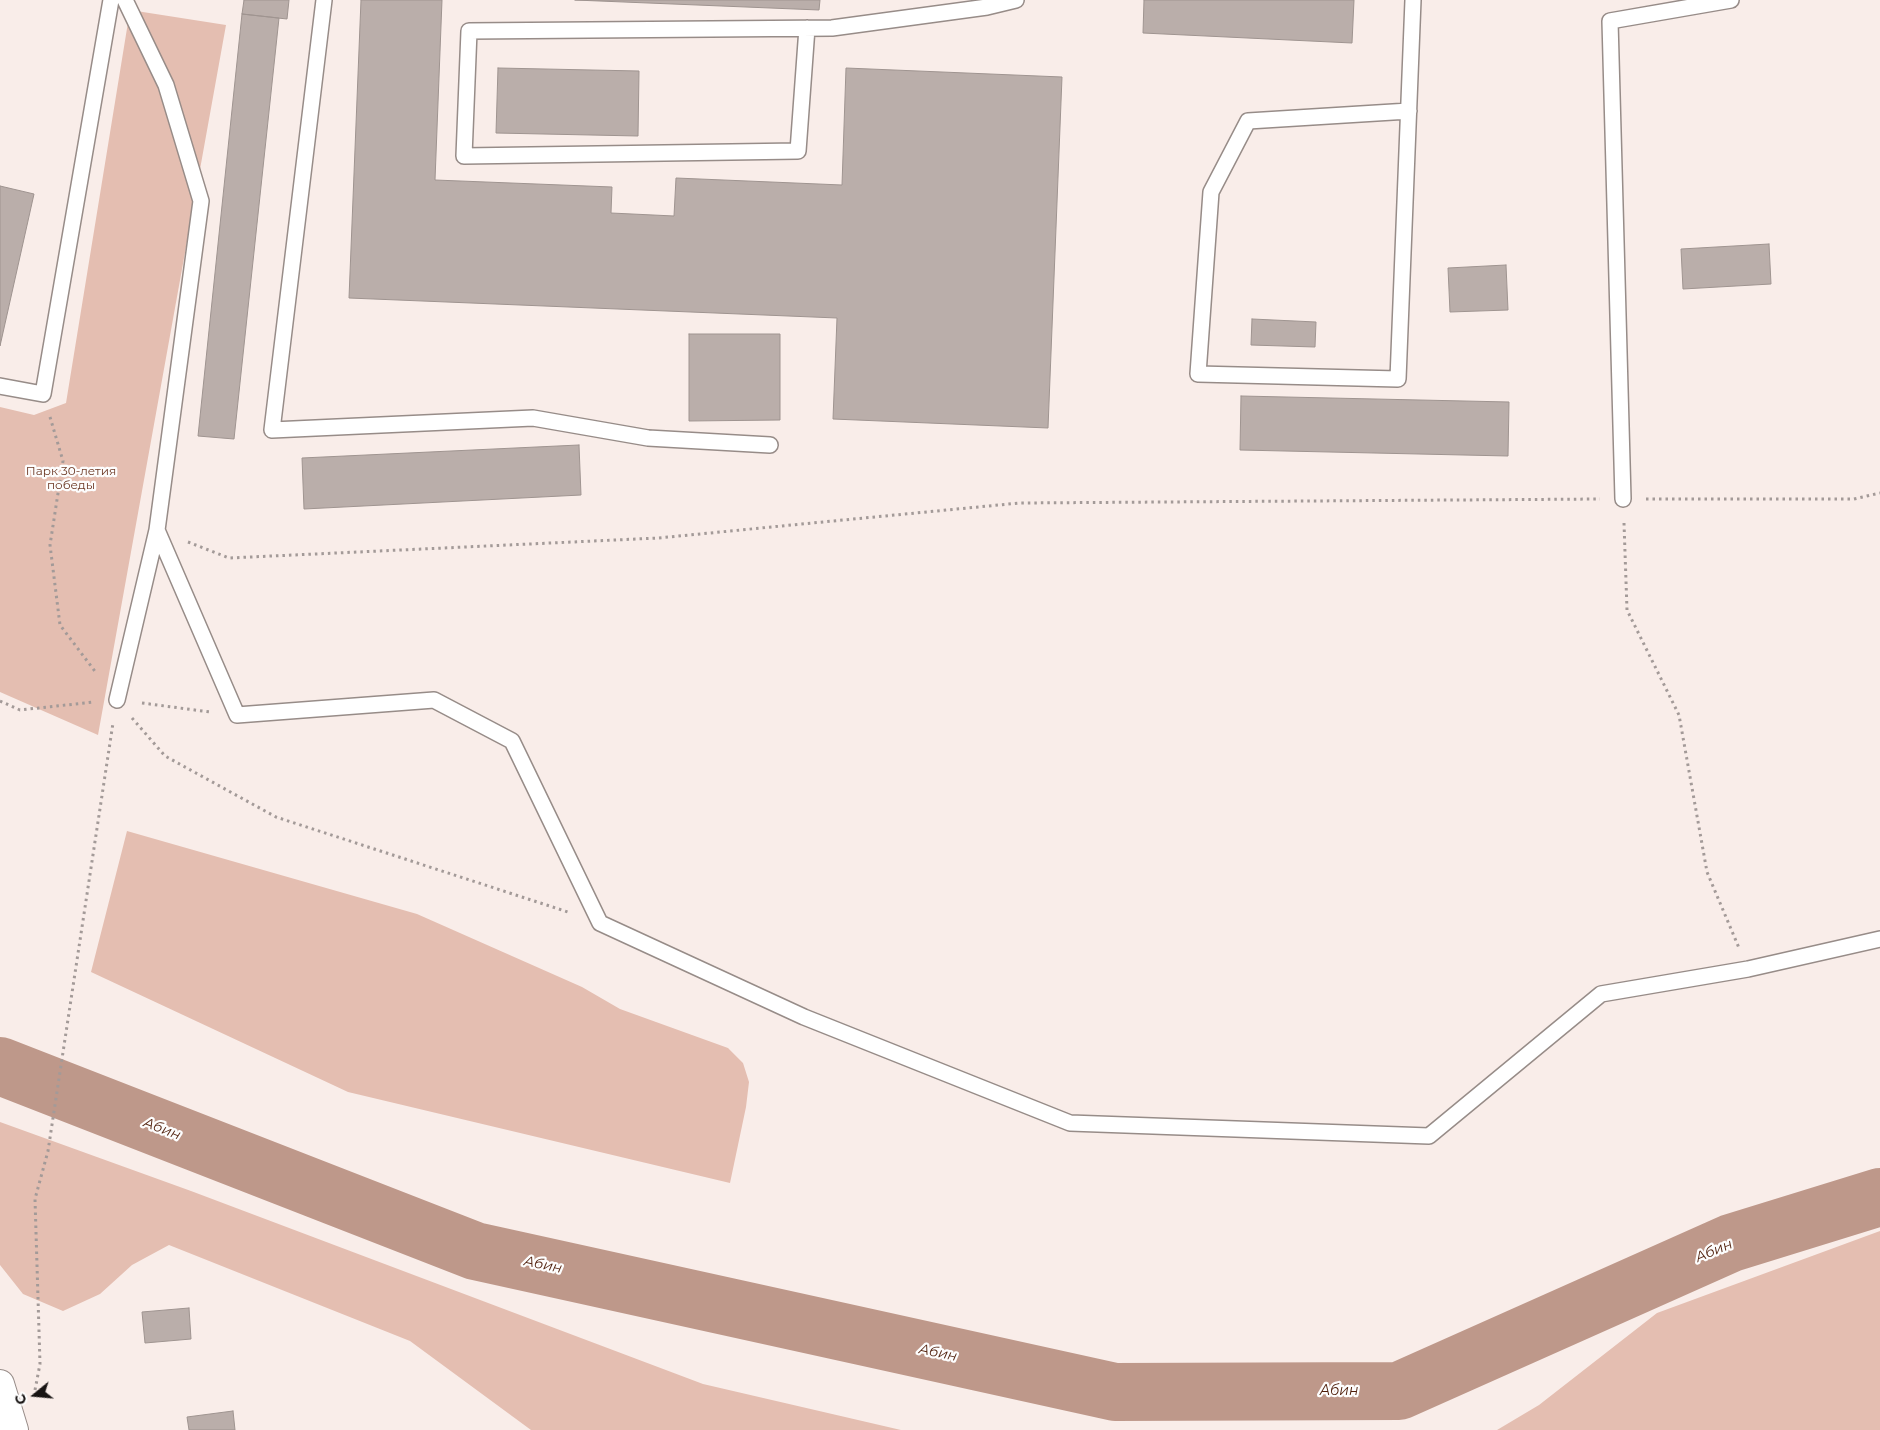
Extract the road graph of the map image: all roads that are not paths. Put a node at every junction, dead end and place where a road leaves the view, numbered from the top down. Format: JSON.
{"nodes":[{"id":1,"x":111,"y":0,"type":"edge"},
{"id":2,"x":125,"y":0,"type":"edge"},
{"id":3,"x":324,"y":0,"type":"edge"},
{"id":4,"x":1016,"y":0,"type":"edge"},
{"id":5,"x":1413,"y":0,"type":"edge"},
{"id":6,"x":1731,"y":0,"type":"edge"},
{"id":7,"x":963,"y":5,"type":"edge"},
{"id":8,"x":808,"y":28,"type":"junction"},
{"id":9,"x":1409,"y":111,"type":"junction"},
{"id":10,"x":0,"y":386,"type":"edge"},
{"id":11,"x":770,"y":445,"type":"dead end"},
{"id":12,"x":1623,"y":498,"type":"road end"},
{"id":13,"x":158,"y":530,"type":"junction"},
{"id":14,"x":116,"y":700,"type":"road end"},
{"id":15,"x":1880,"y":939,"type":"edge"},
{"id":16,"x":0,"y":1384,"type":"edge"},
{"id":17,"x":14,"y":1430,"type":"edge"}],
"edges":[{"from":1,"to":10,"type":"lane"},
{"from":2,"to":13,"type":"lane"},
{"from":3,"to":11,"type":"lane"},
{"from":4,"to":7,"type":"lane"},
{"from":5,"to":9,"type":"lane"},
{"from":6,"to":12,"type":"lane"},
{"from":7,"to":8,"type":"lane"},
{"from":8,"to":8,"type":"lane"},
{"from":9,"to":9,"type":"lane"},
{"from":13,"to":14,"type":"lane"},
{"from":13,"to":15,"type":"lane"},
{"from":16,"to":17,"type":"street"}]}
